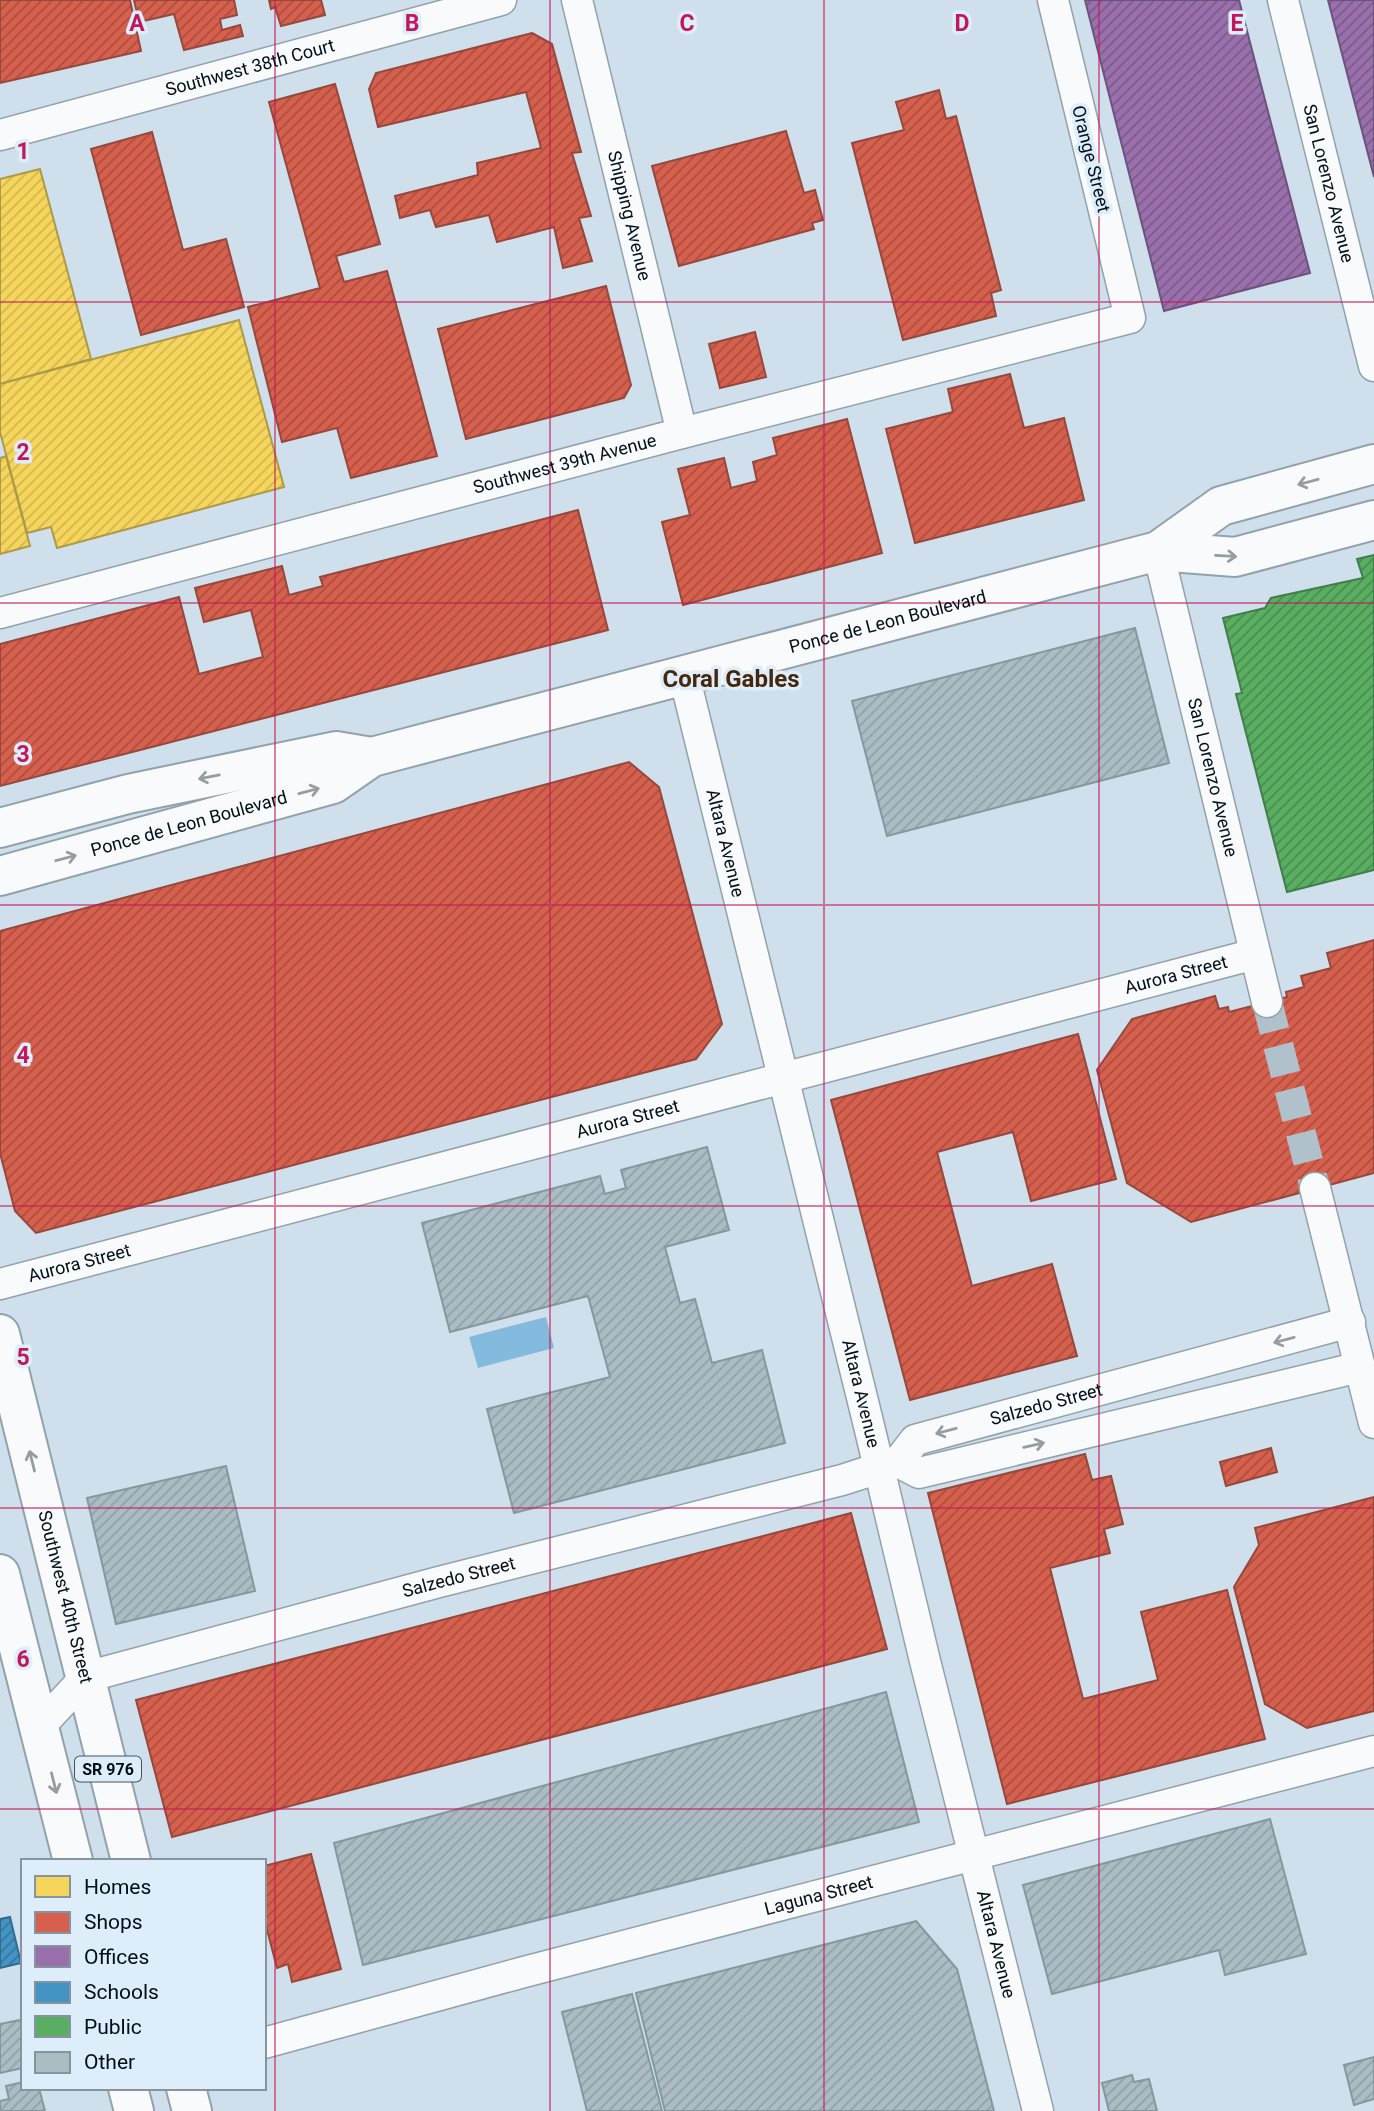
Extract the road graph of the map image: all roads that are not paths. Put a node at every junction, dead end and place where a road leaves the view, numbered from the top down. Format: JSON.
{"nodes":[{"id":1,"x":501,"y":0,"type":"edge"},
{"id":2,"x":577,"y":0,"type":"edge"},
{"id":3,"x":1053,"y":0,"type":"edge"},
{"id":4,"x":1283,"y":0,"type":"edge"},
{"id":5,"x":0,"y":135,"type":"edge"},
{"id":6,"x":1130,"y":318,"type":"joint"},
{"id":7,"x":1374,"y":366,"type":"edge"},
{"id":8,"x":682,"y":433,"type":"junction"},
{"id":9,"x":1374,"y":464,"type":"edge"},
{"id":10,"x":1374,"y":520,"type":"edge"},
{"id":11,"x":1158,"y":551,"type":"junction"},
{"id":12,"x":0,"y":613,"type":"edge"},
{"id":13,"x":684,"y":675,"type":"junction"},
{"id":14,"x":373,"y":757,"type":"junction"},
{"id":15,"x":0,"y":828,"type":"edge"},
{"id":16,"x":0,"y":876,"type":"edge"},
{"id":17,"x":1255,"y":954,"type":"junction"},
{"id":18,"x":1267,"y":1002,"type":"tunnel mouth"},
{"id":19,"x":782,"y":1079,"type":"junction"},
{"id":20,"x":1315,"y":1188,"type":"tunnel mouth"},
{"id":21,"x":0,"y":1284,"type":"edge"},
{"id":22,"x":1350,"y":1322,"type":"junction"},
{"id":23,"x":0,"y":1334,"type":"edge"},
{"id":24,"x":1205,"y":1361,"type":"junction"},
{"id":25,"x":1360,"y":1367,"type":"junction"},
{"id":26,"x":1214,"y":1402,"type":"junction"},
{"id":27,"x":1374,"y":1423,"type":"edge"},
{"id":28,"x":888,"y":1465,"type":"junction"},
{"id":29,"x":0,"y":1574,"type":"edge"},
{"id":30,"x":86,"y":1677,"type":"junction"},
{"id":31,"x":40,"y":1726,"type":"junction"},
{"id":32,"x":1374,"y":1751,"type":"edge"},
{"id":33,"x":973,"y":1855,"type":"junction"},
{"id":34,"x":73,"y":1859,"type":"edge"},
{"id":35,"x":131,"y":1859,"type":"edge"},
{"id":36,"x":266,"y":2042,"type":"edge"},
{"id":37,"x":129,"y":2090,"type":"edge"},
{"id":38,"x":187,"y":2090,"type":"edge"},
{"id":39,"x":134,"y":2111,"type":"edge"},
{"id":40,"x":192,"y":2111,"type":"edge"},
{"id":41,"x":1038,"y":2111,"type":"edge"}],
"edges":[{"from":1,"to":5,"type":"street","name":"Southwest 38th Court"},
{"from":2,"to":8,"type":"street","name":"Shipping Avenue"},
{"from":3,"to":6,"type":"street","name":"Orange Street"},
{"from":4,"to":7,"type":"street","name":"San Lorenzo Avenue"},
{"from":6,"to":8,"type":"street","name":"Southwest 39th Avenue"},
{"from":8,"to":12,"type":"street","name":"Southwest 39th Avenue"},
{"from":9,"to":11,"type":"street","name":"Ponce de Leon Boulevard","one_way":true},
{"from":11,"to":10,"type":"street","name":"Ponce de Leon Boulevard","one_way":true},
{"from":11,"to":13,"type":"street","name":"Ponce de Leon Boulevard"},
{"from":11,"to":17,"type":"street","name":"San Lorenzo Avenue"},
{"from":13,"to":14,"type":"street","name":"Ponce de Leon Boulevard"},
{"from":13,"to":19,"type":"street","name":"Altara Avenue"},
{"from":14,"to":15,"type":"street","name":"Ponce de Leon Boulevard","one_way":true},
{"from":16,"to":14,"type":"street","name":"Ponce de Leon Boulevard","one_way":true},
{"from":17,"to":18,"type":"street","name":"San Lorenzo Avenue"},
{"from":17,"to":19,"type":"street","name":"Aurora Street"},
{"from":19,"to":21,"type":"street","name":"Aurora Street"},
{"from":19,"to":28,"type":"street","name":"Altara Avenue"},
{"from":20,"to":22,"type":"street"},
{"from":22,"to":24,"type":"street","name":"Salzedo Street","one_way":true},
{"from":22,"to":25,"type":"street"},
{"from":30,"to":23,"type":"street","name":"Southwest 40th Street","number":"SR 976","one_way":true},
{"from":24,"to":26,"type":"street"},
{"from":24,"to":28,"type":"street","name":"Salzedo Street","one_way":true},
{"from":25,"to":26,"type":"street","name":"Salzedo Street"},
{"from":25,"to":27,"type":"street"},
{"from":28,"to":26,"type":"street","name":"Salzedo Street","one_way":true},
{"from":28,"to":30,"type":"street","name":"Salzedo Street"},
{"from":28,"to":33,"type":"street","name":"Altara Avenue"},
{"from":29,"to":31,"type":"street","number":"SR 976"},
{"from":30,"to":31,"type":"street"},
{"from":30,"to":35,"type":"street","name":"Southwest 40th Street","number":"SR 976"},
{"from":31,"to":34,"type":"street","number":"SR 976","one_way":true},
{"from":32,"to":33,"type":"street","name":"Laguna Street"},
{"from":33,"to":36,"type":"street","name":"Laguna Street"},
{"from":33,"to":41,"type":"street","name":"Altara Avenue"},
{"from":37,"to":39,"type":"street"},
{"from":38,"to":40,"type":"street"}]}
